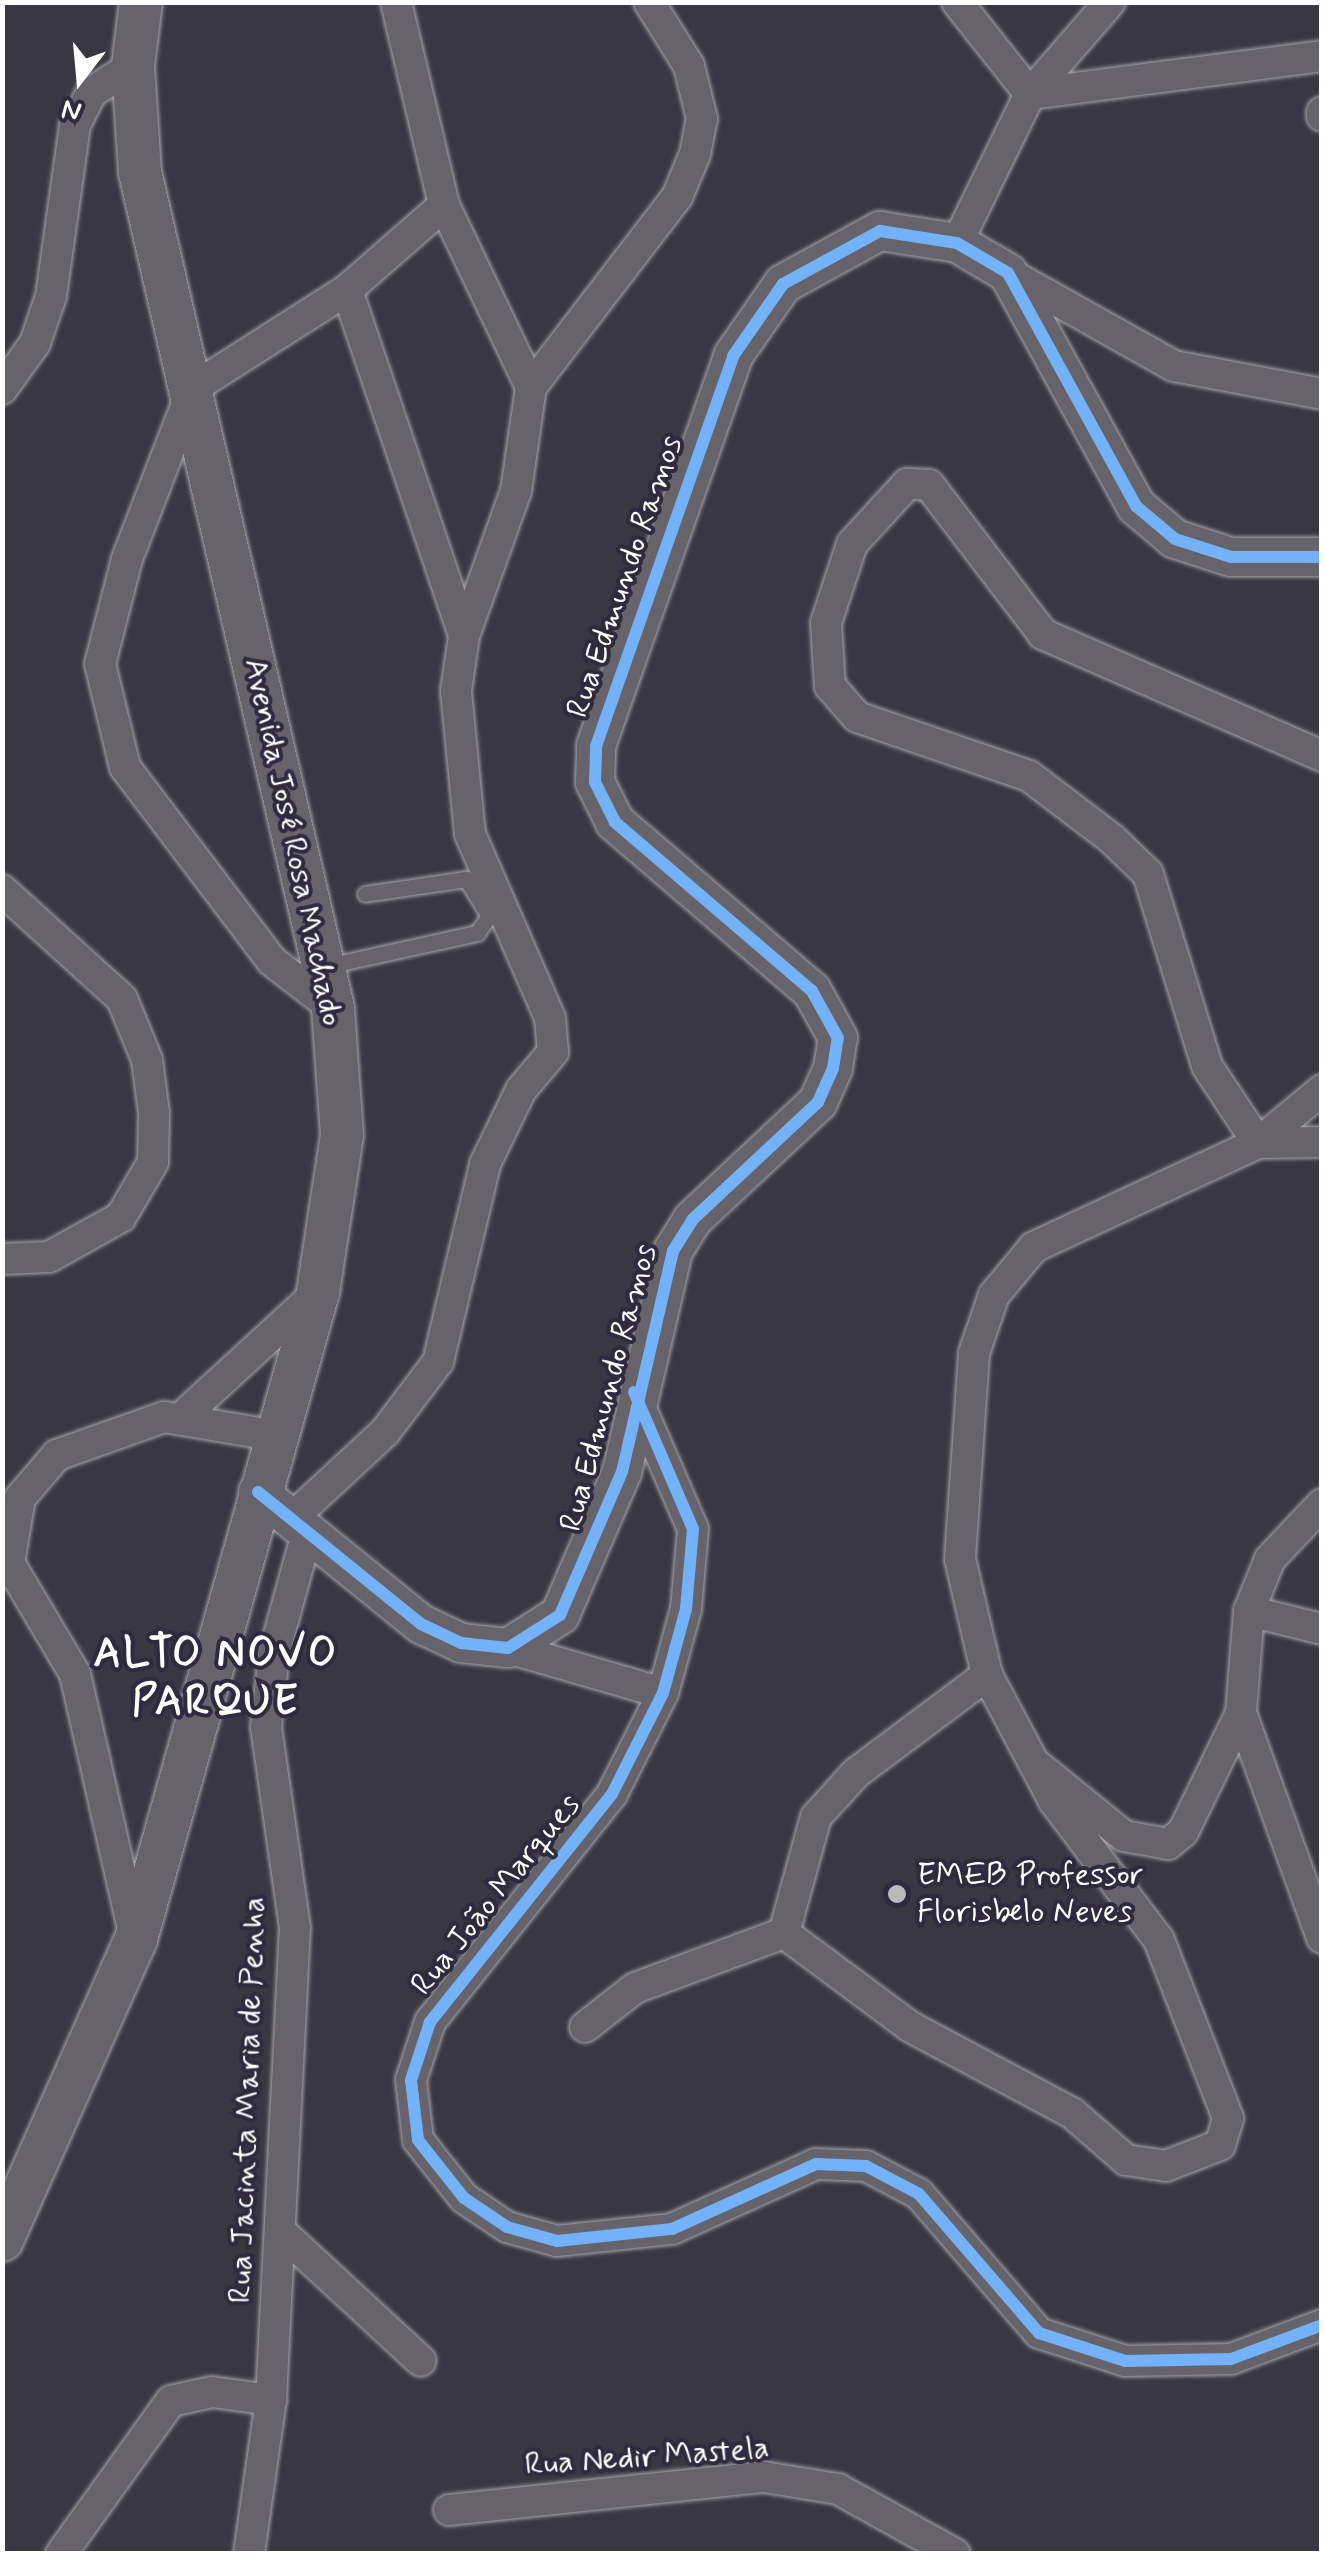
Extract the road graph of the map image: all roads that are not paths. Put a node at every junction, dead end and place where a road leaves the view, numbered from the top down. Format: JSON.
{"nodes":[{"id":1,"x":141,"y":2,"type":"edge"},
{"id":2,"x":396,"y":2,"type":"edge"},
{"id":3,"x":650,"y":2,"type":"edge"},
{"id":4,"x":957,"y":2,"type":"edge"},
{"id":5,"x":1110,"y":2,"type":"edge"},
{"id":6,"x":1322,"y":56,"type":"edge"},
{"id":7,"x":133,"y":66,"type":"junction"},
{"id":8,"x":1030,"y":94,"type":"junction"},
{"id":9,"x":444,"y":205,"type":"junction"},
{"id":10,"x":957,"y":243,"type":"junction"},
{"id":11,"x":1008,"y":273,"type":"junction"},
{"id":12,"x":346,"y":290,"type":"junction"},
{"id":13,"x":531,"y":387,"type":"junction"},
{"id":14,"x":192,"y":388,"type":"junction"},
{"id":15,"x":2,"y":389,"type":"edge"},
{"id":16,"x":1322,"y":394,"type":"edge"},
{"id":17,"x":1322,"y":557,"type":"edge"},
{"id":18,"x":464,"y":636,"type":"junction"},
{"id":19,"x":1322,"y":756,"type":"edge"},
{"id":20,"x":2,"y":890,"type":"edge"},
{"id":21,"x":366,"y":894,"type":"dead end"},
{"id":22,"x":328,"y":987,"type":"junction"},
{"id":23,"x":1322,"y":1090,"type":"edge"},
{"id":24,"x":1322,"y":1142,"type":"edge"},
{"id":25,"x":1258,"y":1143,"type":"junction"},
{"id":26,"x":2,"y":1259,"type":"edge"},
{"id":27,"x":318,"y":1292,"type":"junction"},
{"id":28,"x":634,"y":1392,"type":"junction"},
{"id":29,"x":181,"y":1418,"type":"junction"},
{"id":30,"x":277,"y":1436,"type":"junction"},
{"id":31,"x":258,"y":1492,"type":"junction"},
{"id":32,"x":1322,"y":1504,"type":"edge"},
{"id":33,"x":298,"y":1527,"type":"junction"},
{"id":34,"x":1249,"y":1610,"type":"junction"},
{"id":35,"x":1322,"y":1628,"type":"edge"},
{"id":36,"x":508,"y":1648,"type":"junction"},
{"id":37,"x":986,"y":1675,"type":"junction"},
{"id":38,"x":663,"y":1694,"type":"junction"},
{"id":39,"x":1241,"y":1714,"type":"junction"},
{"id":40,"x":1036,"y":1766,"type":"junction"},
{"id":41,"x":784,"y":1933,"type":"junction"},
{"id":42,"x":1322,"y":1938,"type":"edge"},
{"id":43,"x":136,"y":1939,"type":"junction"},
{"id":44,"x":585,"y":2028,"type":"dead end"},
{"id":45,"x":281,"y":2232,"type":"junction"},
{"id":46,"x":2,"y":2240,"type":"edge"},
{"id":47,"x":1322,"y":2326,"type":"edge"},
{"id":48,"x":421,"y":2360,"type":"dead end"},
{"id":49,"x":271,"y":2400,"type":"junction"},
{"id":50,"x":449,"y":2510,"type":"dead end"},
{"id":51,"x":61,"y":2554,"type":"edge"},
{"id":52,"x":248,"y":2554,"type":"edge"},
{"id":53,"x":955,"y":2554,"type":"edge"}],
"edges":[{"from":1,"to":7,"type":"main road","name":"Avenida José Rosa Machado"},
{"from":2,"to":9,"type":"street"},
{"from":3,"to":13,"type":"street"},
{"from":4,"to":8,"type":"street"},
{"from":5,"to":8,"type":"street"},
{"from":6,"to":8,"type":"street"},
{"from":7,"to":14,"type":"main road","name":"Avenida José Rosa Machado"},
{"from":7,"to":15,"type":"street"},
{"from":8,"to":10,"type":"street"},
{"from":9,"to":12,"type":"street"},
{"from":9,"to":13,"type":"street"},
{"from":10,"to":11,"type":"street","name":"Rua Edmundo Ramos"},
{"from":10,"to":28,"type":"street","name":"Rua Edmundo Ramos"},
{"from":11,"to":16,"type":"street"},
{"from":11,"to":17,"type":"street"},
{"from":12,"to":14,"type":"street"},
{"from":12,"to":18,"type":"street"},
{"from":13,"to":18,"type":"street"},
{"from":14,"to":22,"type":"main road","name":"Avenida José Rosa Machado"},
{"from":14,"to":22,"type":"street"},
{"from":18,"to":33,"type":"street"},
{"from":19,"to":25,"type":"street"},
{"from":20,"to":26,"type":"street"},
{"from":21,"to":22,"type":"lane"},
{"from":22,"to":27,"type":"main road","name":"Avenida José Rosa Machado"},
{"from":23,"to":25,"type":"street"},
{"from":24,"to":25,"type":"street"},
{"from":25,"to":37,"type":"street"},
{"from":27,"to":29,"type":"street"},
{"from":27,"to":30,"type":"main road","name":"Avenida José Rosa Machado"},
{"from":28,"to":36,"type":"street","name":"Rua Edmundo Ramos"},
{"from":28,"to":38,"type":"street","name":"Rua João Marques"},
{"from":29,"to":30,"type":"street"},
{"from":29,"to":43,"type":"street"},
{"from":30,"to":31,"type":"main road","name":"Avenida José Rosa Machado"},
{"from":31,"to":33,"type":"street"},
{"from":31,"to":43,"type":"main road","name":"Avenida José Rosa Machado"},
{"from":32,"to":34,"type":"street"},
{"from":33,"to":36,"type":"street"},
{"from":33,"to":45,"type":"street","name":"Rua Jacinta Maria de Penha"},
{"from":34,"to":35,"type":"street"},
{"from":34,"to":39,"type":"street"},
{"from":36,"to":38,"type":"street"},
{"from":37,"to":40,"type":"street"},
{"from":37,"to":41,"type":"street"},
{"from":38,"to":47,"type":"street","name":"Rua João Marques"},
{"from":39,"to":40,"type":"street"},
{"from":39,"to":42,"type":"street"},
{"from":40,"to":41,"type":"street"},
{"from":41,"to":44,"type":"street"},
{"from":43,"to":46,"type":"main road","name":"Avenida José Rosa Machado"},
{"from":45,"to":48,"type":"street"},
{"from":45,"to":49,"type":"street","name":"Rua Jacinta Maria de Penha"},
{"from":49,"to":51,"type":"street"},
{"from":49,"to":52,"type":"street","name":"Rua Jacinta Maria de Penha"},
{"from":50,"to":53,"type":"street","name":"Rua Nedir Mastela"}]}
